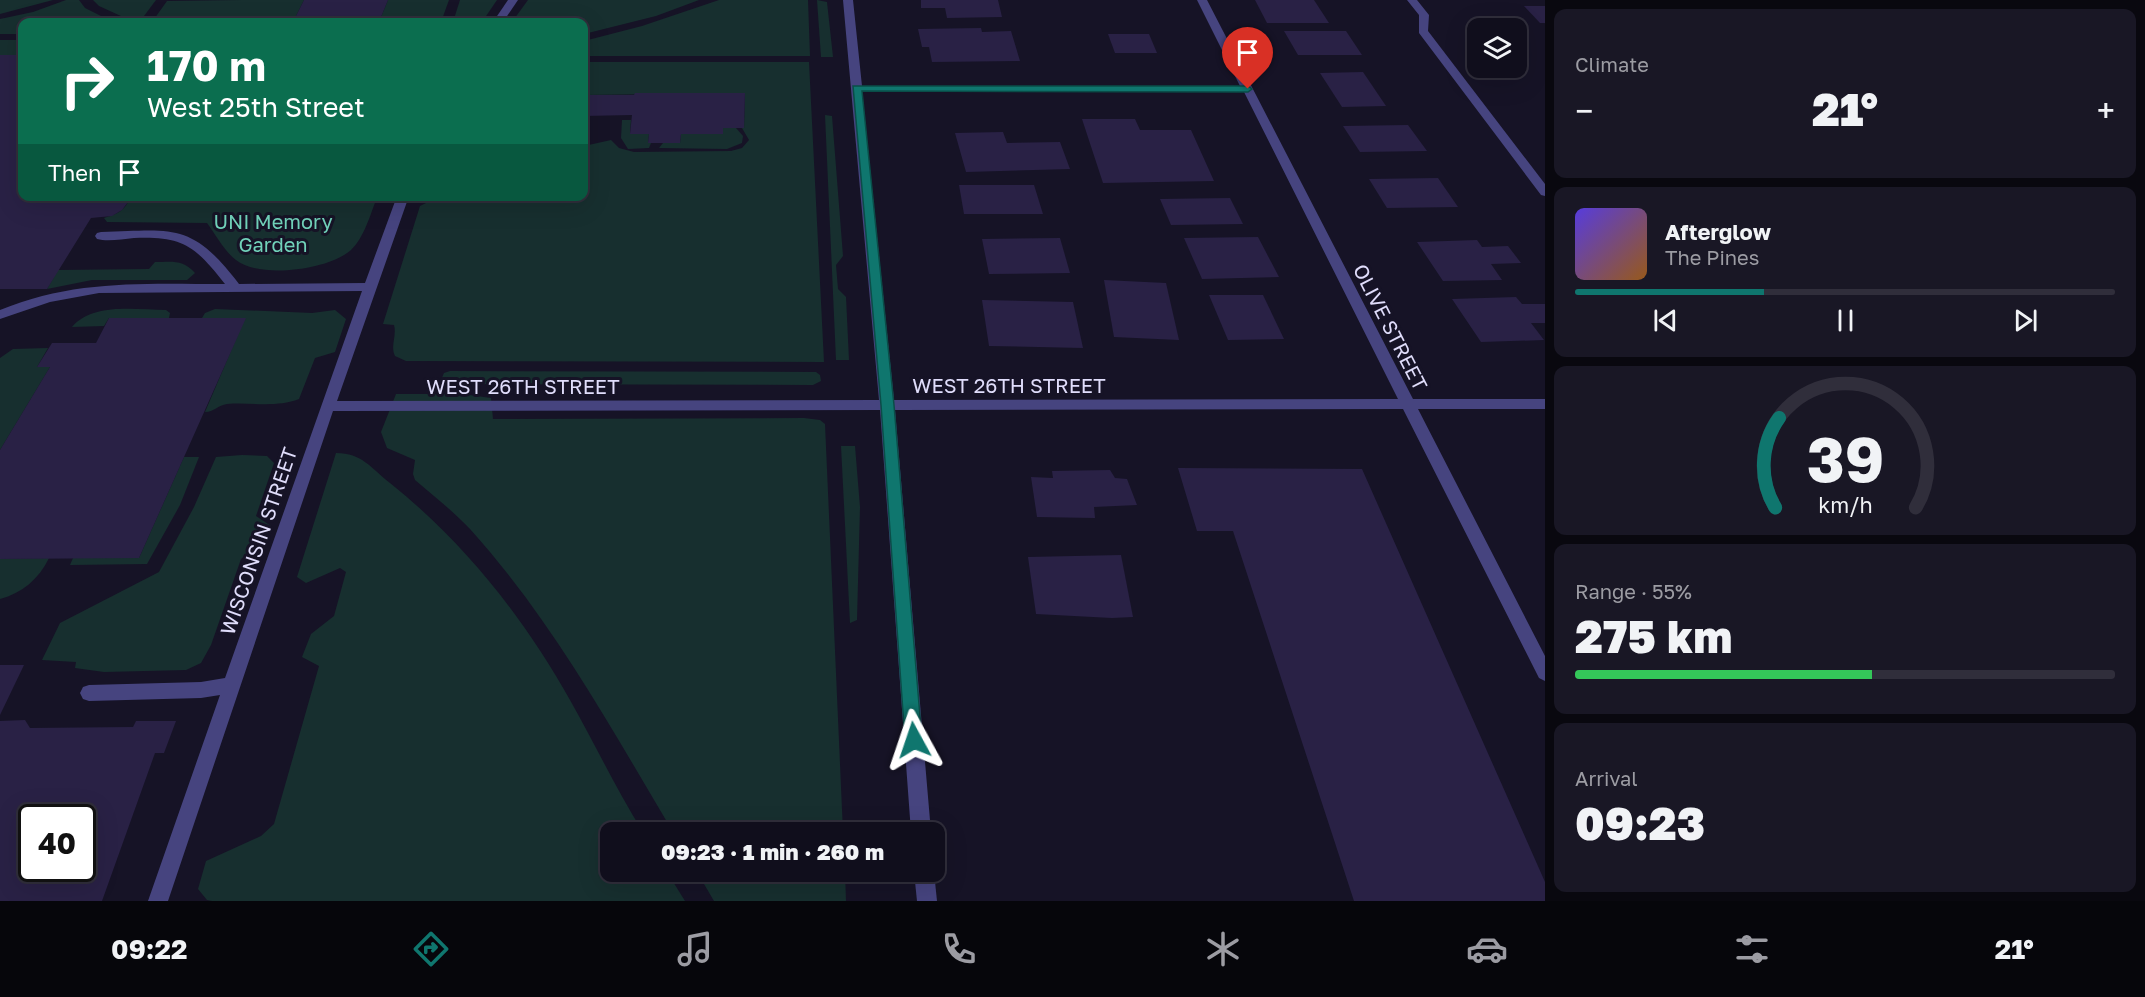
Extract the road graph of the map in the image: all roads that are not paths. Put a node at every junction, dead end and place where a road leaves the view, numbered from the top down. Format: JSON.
{"nodes":[{"id":1,"x":513,"y":0,"type":"edge"},
{"id":2,"x":848,"y":0,"type":"edge"},
{"id":3,"x":1202,"y":0,"type":"edge"},
{"id":4,"x":1412,"y":0,"type":"edge"},
{"id":5,"x":501,"y":18,"type":"edge"},
{"id":6,"x":856,"y":88,"type":"junction"},
{"id":7,"x":1248,"y":89,"type":"junction"},
{"id":8,"x":1545,"y":192,"type":"edge"},
{"id":9,"x":401,"y":201,"type":"edge"},
{"id":10,"x":101,"y":236,"type":"dead end"},
{"id":11,"x":371,"y":287,"type":"junction"},
{"id":12,"x":235,"y":288,"type":"junction"},
{"id":13,"x":0,"y":315,"type":"edge"},
{"id":14,"x":1409,"y":404,"type":"junction"},
{"id":15,"x":1545,"y":404,"type":"edge"},
{"id":16,"x":887,"y":405,"type":"junction"},
{"id":17,"x":330,"y":406,"type":"junction"},
{"id":18,"x":1545,"y":673,"type":"edge"},
{"id":19,"x":231,"y":685,"type":"junction"},
{"id":20,"x":90,"y":693,"type":"dead end"},
{"id":21,"x":920,"y":822,"type":"edge"},
{"id":22,"x":925,"y":882,"type":"edge"},
{"id":23,"x":158,"y":901,"type":"edge"},
{"id":24,"x":927,"y":901,"type":"edge"}],
"edges":[{"from":1,"to":5,"type":"street"},
{"from":2,"to":6,"type":"street"},
{"from":3,"to":7,"type":"street","name":"OLIVE STREET"},
{"from":4,"to":8,"type":"street"},
{"from":6,"to":7,"type":"street"},
{"from":6,"to":16,"type":"street"},
{"from":7,"to":14,"type":"street","name":"OLIVE STREET"},
{"from":9,"to":11,"type":"street","name":"WISCONSIN STREET"},
{"from":10,"to":12,"type":"street"},
{"from":11,"to":12,"type":"street"},
{"from":11,"to":17,"type":"street","name":"WISCONSIN STREET"},
{"from":12,"to":13,"type":"street"},
{"from":14,"to":15,"type":"street","name":"WEST 26TH STREET"},
{"from":14,"to":16,"type":"street","name":"WEST 26TH STREET"},
{"from":14,"to":18,"type":"street","name":"OLIVE STREET"},
{"from":16,"to":17,"type":"street","name":"WEST 26TH STREET"},
{"from":16,"to":21,"type":"street"},
{"from":17,"to":19,"type":"street","name":"WISCONSIN STREET"},
{"from":19,"to":20,"type":"street"},
{"from":19,"to":23,"type":"street","name":"WISCONSIN STREET"},
{"from":22,"to":24,"type":"street"}]}
